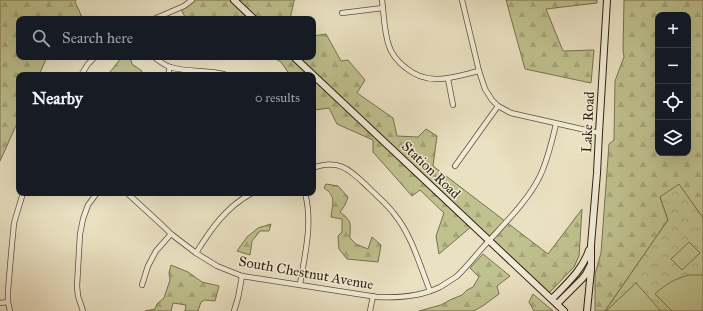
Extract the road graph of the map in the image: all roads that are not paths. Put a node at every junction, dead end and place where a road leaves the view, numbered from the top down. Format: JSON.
{"nodes":[{"id":1,"x":192,"y":0,"type":"edge"},
{"id":2,"x":234,"y":0,"type":"edge"},
{"id":3,"x":382,"y":0,"type":"edge"},
{"id":4,"x":462,"y":0,"type":"edge"},
{"id":5,"x":607,"y":0,"type":"edge"},
{"id":6,"x":383,"y":8,"type":"junction"},
{"id":7,"x":342,"y":13,"type":"dead end"},
{"id":8,"x":161,"y":16,"type":"edge"},
{"id":9,"x":251,"y":16,"type":"edge"},
{"id":10,"x":92,"y":60,"type":"edge"},
{"id":11,"x":159,"y":60,"type":"edge"},
{"id":12,"x":297,"y":60,"type":"edge"},
{"id":13,"x":170,"y":67,"type":"junction"},
{"id":14,"x":479,"y":70,"type":"junction"},
{"id":15,"x":83,"y":72,"type":"edge"},
{"id":16,"x":169,"y":72,"type":"edge"},
{"id":17,"x":215,"y":72,"type":"edge"},
{"id":18,"x":310,"y":72,"type":"edge"},
{"id":19,"x":316,"y":78,"type":"edge"},
{"id":20,"x":448,"y":79,"type":"junction"},
{"id":21,"x":453,"y":105,"type":"dead end"},
{"id":22,"x":498,"y":106,"type":"junction"},
{"id":23,"x":556,"y":124,"type":"junction"},
{"id":24,"x":599,"y":133,"type":"junction"},
{"id":25,"x":455,"y":166,"type":"dead end"},
{"id":26,"x":316,"y":167,"type":"edge"},
{"id":27,"x":22,"y":196,"type":"edge"},
{"id":28,"x":95,"y":196,"type":"edge"},
{"id":29,"x":130,"y":196,"type":"edge"},
{"id":30,"x":246,"y":196,"type":"edge"},
{"id":31,"x":306,"y":196,"type":"edge"},
{"id":32,"x":171,"y":234,"type":"junction"},
{"id":33,"x":489,"y":241,"type":"junction"},
{"id":34,"x":591,"y":245,"type":"junction"},
{"id":35,"x":196,"y":253,"type":"junction"},
{"id":36,"x":591,"y":264,"type":"junction"},
{"id":37,"x":242,"y":276,"type":"junction"},
{"id":38,"x":300,"y":284,"type":"junction"},
{"id":39,"x":142,"y":285,"type":"dead end"},
{"id":40,"x":430,"y":291,"type":"junction"},
{"id":41,"x":373,"y":296,"type":"junction"},
{"id":42,"x":552,"y":299,"type":"junction"},
{"id":43,"x":8,"y":302,"type":"junction"},
{"id":44,"x":0,"y":303,"type":"edge"},
{"id":45,"x":557,"y":304,"type":"junction"},
{"id":46,"x":10,"y":311,"type":"edge"},
{"id":47,"x":83,"y":311,"type":"edge"},
{"id":48,"x":234,"y":311,"type":"edge"},
{"id":49,"x":370,"y":311,"type":"edge"},
{"id":50,"x":564,"y":311,"type":"edge"},
{"id":51,"x":587,"y":311,"type":"edge"}],
"edges":[{"from":1,"to":8,"type":"street"},
{"from":2,"to":9,"type":"street"},
{"from":3,"to":6,"type":"street"},
{"from":4,"to":14,"type":"street"},
{"from":5,"to":24,"type":"street","name":"Lake Road"},
{"from":6,"to":7,"type":"street"},
{"from":6,"to":20,"type":"street"},
{"from":10,"to":15,"type":"street"},
{"from":11,"to":13,"type":"street"},
{"from":12,"to":18,"type":"street","name":"Station Road"},
{"from":13,"to":16,"type":"street"},
{"from":13,"to":17,"type":"street"},
{"from":14,"to":20,"type":"street"},
{"from":14,"to":22,"type":"street"},
{"from":19,"to":33,"type":"street","name":"Station Road"},
{"from":20,"to":21,"type":"street"},
{"from":22,"to":23,"type":"street"},
{"from":22,"to":25,"type":"street"},
{"from":23,"to":24,"type":"street"},
{"from":23,"to":33,"type":"street","name":"South Chestnut Avenue"},
{"from":24,"to":34,"type":"street","name":"Lake Road"},
{"from":26,"to":40,"type":"street"},
{"from":27,"to":43,"type":"street"},
{"from":28,"to":47,"type":"street"},
{"from":29,"to":32,"type":"street","name":"South Chestnut Avenue"},
{"from":30,"to":35,"type":"street"},
{"from":31,"to":38,"type":"street"},
{"from":32,"to":35,"type":"street","name":"South Chestnut Avenue"},
{"from":32,"to":39,"type":"street"},
{"from":33,"to":40,"type":"street","name":"South Chestnut Avenue"},
{"from":33,"to":42,"type":"street","name":"Station Road"},
{"from":34,"to":36,"type":"street","name":"Lake Road"},
{"from":34,"to":42,"type":"street","name":"Lake Road"},
{"from":35,"to":37,"type":"street","name":"South Chestnut Avenue"},
{"from":36,"to":45,"type":"street"},
{"from":36,"to":51,"type":"street","name":"Lake Road"},
{"from":37,"to":38,"type":"street","name":"South Chestnut Avenue"},
{"from":37,"to":48,"type":"street"},
{"from":38,"to":41,"type":"street","name":"South Chestnut Avenue"},
{"from":40,"to":41,"type":"street","name":"South Chestnut Avenue"},
{"from":41,"to":49,"type":"street"},
{"from":42,"to":45,"type":"street"},
{"from":43,"to":44,"type":"street"},
{"from":43,"to":46,"type":"street"},
{"from":45,"to":50,"type":"street"}]}
